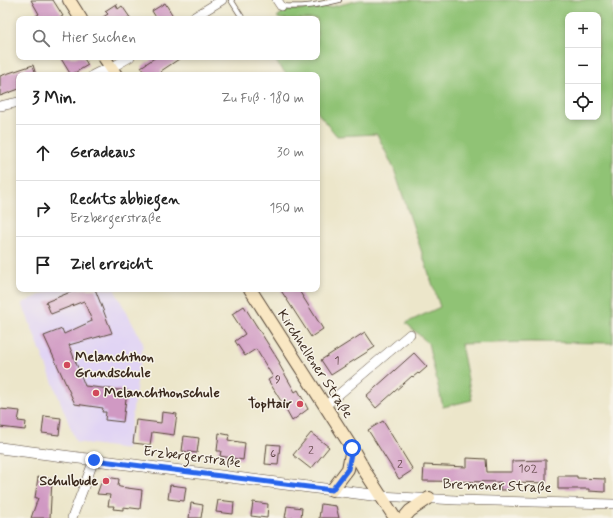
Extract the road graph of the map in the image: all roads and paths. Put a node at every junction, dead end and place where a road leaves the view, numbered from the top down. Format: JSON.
{"nodes":[{"id":1,"x":69,"y":0,"type":"edge"},
{"id":2,"x":222,"y":0,"type":"edge"},
{"id":3,"x":231,"y":0,"type":"edge"},
{"id":4,"x":339,"y":0,"type":"edge"},
{"id":5,"x":279,"y":3,"type":"edge"},
{"id":6,"x":78,"y":16,"type":"edge"},
{"id":7,"x":196,"y":16,"type":"edge"},
{"id":8,"x":241,"y":16,"type":"edge"},
{"id":9,"x":106,"y":60,"type":"edge"},
{"id":10,"x":127,"y":60,"type":"edge"},
{"id":11,"x":98,"y":72,"type":"edge"},
{"id":12,"x":114,"y":72,"type":"edge"},
{"id":13,"x":16,"y":103,"type":"edge"},
{"id":14,"x":0,"y":106,"type":"edge"},
{"id":15,"x":252,"y":292,"type":"edge"},
{"id":16,"x":410,"y":334,"type":"dead end"},
{"id":17,"x":325,"y":406,"type":"junction"},
{"id":18,"x":0,"y":448,"type":"edge"},
{"id":19,"x":352,"y":448,"type":"junction"},
{"id":20,"x":94,"y":460,"type":"junction"},
{"id":21,"x":332,"y":490,"type":"junction"},
{"id":22,"x":380,"y":496,"type":"junction"},
{"id":23,"x":429,"y":498,"type":"junction"},
{"id":24,"x":613,"y":504,"type":"edge"},
{"id":25,"x":72,"y":518,"type":"edge"},
{"id":26,"x":395,"y":518,"type":"edge"},
{"id":27,"x":404,"y":518,"type":"edge"}],
"edges":[{"from":1,"to":6,"type":"main road"},
{"from":2,"to":7,"type":"street"},
{"from":3,"to":8,"type":"lane"},
{"from":4,"to":5,"type":"lane"},
{"from":9,"to":12,"type":"main road"},
{"from":10,"to":12,"type":"street"},
{"from":11,"to":12,"type":"street"},
{"from":13,"to":14,"type":"street"},
{"from":15,"to":17,"type":"main road","name":"Kirchhellener Straße"},
{"from":16,"to":17,"type":"street"},
{"from":17,"to":19,"type":"main road","name":"Kirchhellener Straße"},
{"from":18,"to":20,"type":"street","name":"Erzbergerstraße"},
{"from":19,"to":21,"type":"main road"},
{"from":19,"to":22,"type":"main road","name":"Kirchhellener Straße"},
{"from":20,"to":21,"type":"street","name":"Erzbergerstraße"},
{"from":20,"to":25,"type":"street"},
{"from":21,"to":22,"type":"street","name":"Erzbergerstraße"},
{"from":22,"to":23,"type":"street","name":"Bremener Straße"},
{"from":22,"to":26,"type":"main road","name":"Kirchhellener Straße"},
{"from":23,"to":24,"type":"street","name":"Bremener Straße"},
{"from":23,"to":27,"type":"main road"}]}
